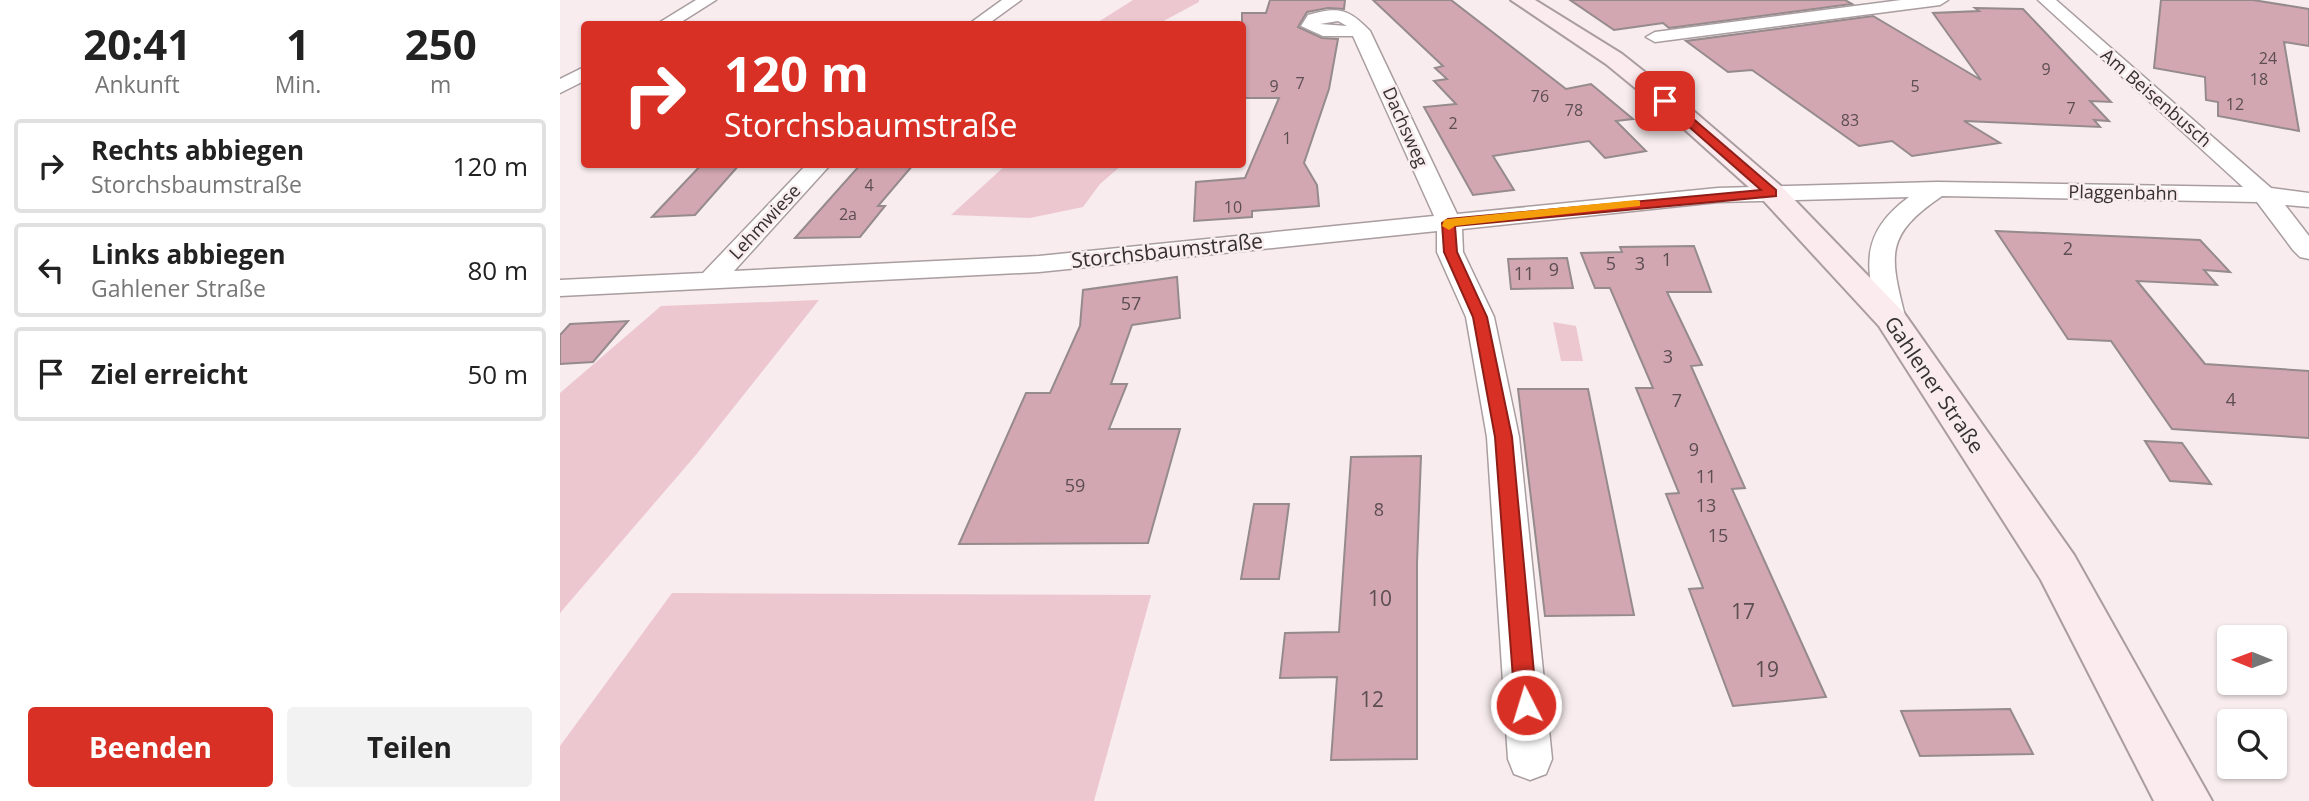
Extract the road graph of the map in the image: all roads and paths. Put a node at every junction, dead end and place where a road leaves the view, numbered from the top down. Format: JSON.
{"nodes":[{"id":1,"x":708,"y":0,"type":"edge"},
{"id":2,"x":1013,"y":0,"type":"edge"},
{"id":3,"x":1521,"y":0,"type":"edge"},
{"id":4,"x":1940,"y":0,"type":"edge"},
{"id":5,"x":2046,"y":0,"type":"edge"},
{"id":6,"x":671,"y":21,"type":"edge"},
{"id":7,"x":982,"y":21,"type":"edge"},
{"id":8,"x":1361,"y":31,"type":"dead end"},
{"id":9,"x":1655,"y":37,"type":"dead end"},
{"id":10,"x":581,"y":75,"type":"edge"},
{"id":11,"x":560,"y":87,"type":"edge"},
{"id":12,"x":816,"y":168,"type":"edge"},
{"id":13,"x":1937,"y":189,"type":"junction"},
{"id":14,"x":1772,"y":193,"type":"junction"},
{"id":15,"x":2265,"y":195,"type":"junction"},
{"id":16,"x":2309,"y":200,"type":"edge"},
{"id":17,"x":1448,"y":223,"type":"junction"},
{"id":18,"x":2309,"y":251,"type":"edge"},
{"id":19,"x":710,"y":281,"type":"junction"},
{"id":20,"x":560,"y":288,"type":"edge"},
{"id":21,"x":1892,"y":320,"type":"junction"},
{"id":22,"x":1530,"y":759,"type":"dead end"},
{"id":23,"x":2183,"y":801,"type":"edge"}],
"edges":[{"from":1,"to":6,"type":"street"},
{"from":2,"to":7,"type":"street"},
{"from":3,"to":14,"type":"main road","name":"Gahlener Straße"},
{"from":4,"to":9,"type":"street"},
{"from":5,"to":15,"type":"street","name":"Am Beisenbusch"},
{"from":8,"to":17,"type":"street","name":"Dachsweg"},
{"from":10,"to":11,"type":"street"},
{"from":12,"to":19,"type":"street","name":"Lehmwiese"},
{"from":13,"to":14,"type":"street","name":"Plaggenbahn"},
{"from":13,"to":15,"type":"street","name":"Plaggenbahn"},
{"from":13,"to":21,"type":"street"},
{"from":14,"to":17,"type":"street","name":"Storchsbaumstraße"},
{"from":14,"to":21,"type":"main road","name":"Gahlener Straße"},
{"from":15,"to":16,"type":"street","name":"Plaggenbahn"},
{"from":15,"to":18,"type":"street","name":"Am Beisenbusch"},
{"from":17,"to":19,"type":"street","name":"Storchsbaumstraße"},
{"from":17,"to":22,"type":"street","name":"Dachsweg"},
{"from":19,"to":20,"type":"street","name":"Storchsbaumstraße"},
{"from":21,"to":23,"type":"main road","name":"Gahlener Straße"}]}
